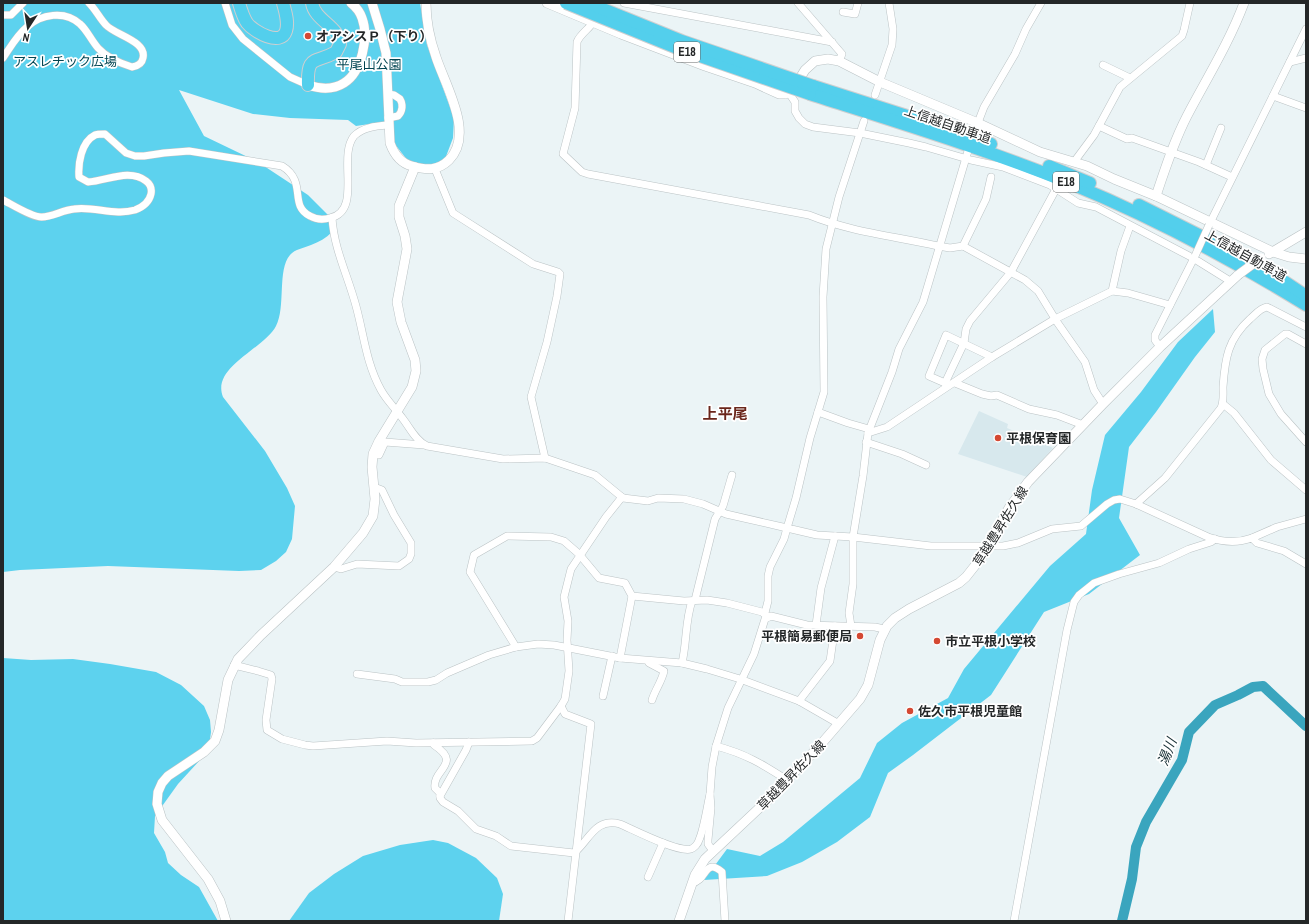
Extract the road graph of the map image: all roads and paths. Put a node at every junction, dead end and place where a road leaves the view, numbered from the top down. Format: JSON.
{"nodes":[{"id":1,"x":23,"y":3,"type":"edge"},
{"id":2,"x":89,"y":3,"type":"edge"},
{"id":3,"x":225,"y":3,"type":"edge"},
{"id":4,"x":240,"y":3,"type":"edge"},
{"id":5,"x":283,"y":3,"type":"edge"},
{"id":6,"x":312,"y":3,"type":"edge"},
{"id":7,"x":351,"y":3,"type":"edge"},
{"id":8,"x":372,"y":3,"type":"edge"},
{"id":9,"x":426,"y":3,"type":"edge"},
{"id":10,"x":547,"y":3,"type":"edge"},
{"id":11,"x":566,"y":3,"type":"edge"},
{"id":12,"x":588,"y":3,"type":"edge"},
{"id":13,"x":601,"y":3,"type":"edge"},
{"id":14,"x":624,"y":3,"type":"edge"},
{"id":15,"x":798,"y":3,"type":"edge"},
{"id":16,"x":858,"y":3,"type":"edge"},
{"id":17,"x":889,"y":3,"type":"edge"},
{"id":18,"x":1041,"y":3,"type":"edge"},
{"id":19,"x":1190,"y":3,"type":"edge"},
{"id":20,"x":1244,"y":3,"type":"edge"},
{"id":21,"x":843,"y":12,"type":"dead end"},
{"id":22,"x":3,"y":14,"type":"edge"},
{"id":23,"x":594,"y":23,"type":"junction"},
{"id":24,"x":1306,"y":29,"type":"edge"},
{"id":25,"x":832,"y":42,"type":"junction"},
{"id":26,"x":3,"y":58,"type":"edge"},
{"id":27,"x":1306,"y":58,"type":"edge"},
{"id":28,"x":839,"y":61,"type":"junction"},
{"id":29,"x":1290,"y":62,"type":"junction"},
{"id":30,"x":1103,"y":65,"type":"dead end"},
{"id":31,"x":1130,"y":78,"type":"junction"},
{"id":32,"x":880,"y":82,"type":"junction"},
{"id":33,"x":308,"y":85,"type":"junction"},
{"id":34,"x":812,"y":90,"type":"junction"},
{"id":35,"x":789,"y":93,"type":"junction"},
{"id":36,"x":388,"y":94,"type":"junction"},
{"id":37,"x":875,"y":95,"type":"dead end"},
{"id":38,"x":1273,"y":96,"type":"junction"},
{"id":39,"x":1306,"y":108,"type":"edge"},
{"id":40,"x":864,"y":121,"type":"dead end"},
{"id":41,"x":388,"y":122,"type":"junction"},
{"id":42,"x":978,"y":123,"type":"junction"},
{"id":43,"x":1099,"y":126,"type":"junction"},
{"id":44,"x":1221,"y":128,"type":"dead end"},
{"id":45,"x":860,"y":133,"type":"junction"},
{"id":46,"x":974,"y":133,"type":"dead end"},
{"id":47,"x":1171,"y":153,"type":"junction"},
{"id":48,"x":966,"y":154,"type":"junction"},
{"id":49,"x":1074,"y":162,"type":"junction"},
{"id":50,"x":1206,"y":166,"type":"junction"},
{"id":51,"x":415,"y":167,"type":"junction"},
{"id":52,"x":435,"y":169,"type":"junction"},
{"id":53,"x":991,"y":177,"type":"dead end"},
{"id":54,"x":1232,"y":177,"type":"junction"},
{"id":55,"x":1056,"y":189,"type":"junction"},
{"id":56,"x":1156,"y":196,"type":"junction"},
{"id":57,"x":3,"y":200,"type":"edge"},
{"id":58,"x":332,"y":218,"type":"junction"},
{"id":59,"x":1210,"y":223,"type":"junction"},
{"id":60,"x":832,"y":224,"type":"junction"},
{"id":61,"x":1130,"y":226,"type":"junction"},
{"id":62,"x":1306,"y":232,"type":"edge"},
{"id":63,"x":938,"y":246,"type":"junction"},
{"id":64,"x":963,"y":246,"type":"junction"},
{"id":65,"x":1273,"y":252,"type":"junction"},
{"id":66,"x":1194,"y":257,"type":"junction"},
{"id":67,"x":1306,"y":259,"type":"edge"},
{"id":68,"x":1011,"y":272,"type":"junction"},
{"id":69,"x":1230,"y":281,"type":"junction"},
{"id":70,"x":1112,"y":291,"type":"junction"},
{"id":71,"x":1306,"y":296,"type":"edge"},
{"id":72,"x":1170,"y":305,"type":"junction"},
{"id":73,"x":1306,"y":305,"type":"edge"},
{"id":74,"x":1055,"y":319,"type":"junction"},
{"id":75,"x":1306,"y":327,"type":"edge"},
{"id":76,"x":964,"y":343,"type":"junction"},
{"id":77,"x":1306,"y":344,"type":"edge"},
{"id":78,"x":1160,"y":347,"type":"junction"},
{"id":79,"x":992,"y":357,"type":"junction"},
{"id":80,"x":955,"y":383,"type":"junction"},
{"id":81,"x":946,"y":385,"type":"junction"},
{"id":82,"x":1102,"y":404,"type":"junction"},
{"id":83,"x":1223,"y":404,"type":"junction"},
{"id":84,"x":397,"y":411,"type":"junction"},
{"id":85,"x":818,"y":412,"type":"junction"},
{"id":86,"x":1083,"y":425,"type":"junction"},
{"id":87,"x":868,"y":431,"type":"junction"},
{"id":88,"x":866,"y":442,"type":"junction"},
{"id":89,"x":1306,"y":442,"type":"edge"},
{"id":90,"x":424,"y":445,"type":"junction"},
{"id":91,"x":374,"y":454,"type":"junction"},
{"id":92,"x":545,"y":458,"type":"junction"},
{"id":93,"x":926,"y":465,"type":"dead end"},
{"id":94,"x":732,"y":474,"type":"dead end"},
{"id":95,"x":374,"y":487,"type":"junction"},
{"id":96,"x":1306,"y":490,"type":"edge"},
{"id":97,"x":622,"y":497,"type":"junction"},
{"id":98,"x":1136,"y":504,"type":"junction"},
{"id":99,"x":720,"y":511,"type":"junction"},
{"id":100,"x":1306,"y":519,"type":"edge"},
{"id":101,"x":787,"y":528,"type":"junction"},
{"id":102,"x":835,"y":536,"type":"junction"},
{"id":103,"x":853,"y":537,"type":"junction"},
{"id":104,"x":1252,"y":538,"type":"junction"},
{"id":105,"x":1215,"y":539,"type":"junction"},
{"id":106,"x":987,"y":547,"type":"junction"},
{"id":107,"x":581,"y":556,"type":"junction"},
{"id":108,"x":1306,"y":564,"type":"edge"},
{"id":109,"x":334,"y":567,"type":"junction"},
{"id":110,"x":632,"y":596,"type":"junction"},
{"id":111,"x":693,"y":600,"type":"junction"},
{"id":112,"x":767,"y":615,"type":"junction"},
{"id":113,"x":816,"y":625,"type":"junction"},
{"id":114,"x":835,"y":626,"type":"junction"},
{"id":115,"x":851,"y":626,"type":"junction"},
{"id":116,"x":884,"y":629,"type":"junction"},
{"id":117,"x":516,"y":647,"type":"junction"},
{"id":118,"x":567,"y":648,"type":"junction"},
{"id":119,"x":612,"y":656,"type":"junction"},
{"id":120,"x":620,"y":658,"type":"junction"},
{"id":121,"x":646,"y":661,"type":"junction"},
{"id":122,"x":682,"y":663,"type":"junction"},
{"id":123,"x":234,"y":665,"type":"junction"},
{"id":124,"x":357,"y":674,"type":"dead end"},
{"id":125,"x":740,"y":680,"type":"junction"},
{"id":126,"x":602,"y":696,"type":"dead end"},
{"id":127,"x":652,"y":700,"type":"dead end"},
{"id":128,"x":799,"y":702,"type":"junction"},
{"id":129,"x":561,"y":706,"type":"junction"},
{"id":130,"x":839,"y":724,"type":"junction"},
{"id":131,"x":469,"y":742,"type":"junction"},
{"id":132,"x":433,"y":743,"type":"junction"},
{"id":133,"x":716,"y":746,"type":"junction"},
{"id":134,"x":787,"y":780,"type":"junction"},
{"id":135,"x":710,"y":794,"type":"junction"},
{"id":136,"x":440,"y":796,"type":"junction"},
{"id":137,"x":663,"y":843,"type":"junction"},
{"id":138,"x":576,"y":851,"type":"junction"},
{"id":139,"x":713,"y":851,"type":"junction"},
{"id":140,"x":648,"y":877,"type":"dead end"},
{"id":141,"x":692,"y":883,"type":"junction"},
{"id":142,"x":226,"y":921,"type":"edge"},
{"id":143,"x":568,"y":921,"type":"edge"},
{"id":144,"x":679,"y":921,"type":"edge"},
{"id":145,"x":725,"y":921,"type":"edge"},
{"id":146,"x":1014,"y":921,"type":"edge"}],
"edges":[{"from":1,"to":22,"type":"street"},
{"from":2,"to":26,"type":"street"},
{"from":3,"to":33,"type":"street"},
{"from":4,"to":5,"type":"highway"},
{"from":6,"to":33,"type":"highway"},
{"from":7,"to":33,"type":"street"},
{"from":8,"to":36,"type":"street"},
{"from":9,"to":52,"type":"street"},
{"from":10,"to":23,"type":"street"},
{"from":11,"to":34,"type":"highway","name":"上信越自動車道","number":"E18","bridge":true},
{"from":12,"to":34,"type":"highway","name":"上信越自動車道","number":"E18","bridge":true},
{"from":13,"to":23,"type":"street"},
{"from":14,"to":25,"type":"street"},
{"from":15,"to":25,"type":"street"},
{"from":16,"to":21,"type":"street"},
{"from":17,"to":32,"type":"street"},
{"from":18,"to":42,"type":"street"},
{"from":19,"to":31,"type":"street"},
{"from":20,"to":47,"type":"street"},
{"from":23,"to":35,"type":"street"},
{"from":23,"to":60,"type":"street"},
{"from":24,"to":29,"type":"street"},
{"from":25,"to":28,"type":"street"},
{"from":27,"to":29,"type":"street"},
{"from":28,"to":32,"type":"street"},
{"from":28,"to":35,"type":"street"},
{"from":29,"to":38,"type":"street"},
{"from":30,"to":31,"type":"street"},
{"from":31,"to":43,"type":"street"},
{"from":32,"to":37,"type":"street"},
{"from":32,"to":42,"type":"street"},
{"from":34,"to":71,"type":"highway","name":"上信越自動車道","number":"E18"},
{"from":34,"to":73,"type":"highway","name":"上信越自動車道","number":"E18"},
{"from":35,"to":45,"type":"street"},
{"from":36,"to":41,"type":"street"},
{"from":36,"to":41,"type":"street"},
{"from":38,"to":39,"type":"street"},
{"from":38,"to":54,"type":"street"},
{"from":40,"to":45,"type":"street"},
{"from":41,"to":51,"type":"street"},
{"from":41,"to":58,"type":"street"},
{"from":42,"to":46,"type":"street"},
{"from":42,"to":49,"type":"street"},
{"from":43,"to":47,"type":"street"},
{"from":43,"to":49,"type":"street"},
{"from":44,"to":50,"type":"street"},
{"from":45,"to":48,"type":"street"},
{"from":45,"to":60,"type":"street"},
{"from":47,"to":50,"type":"street"},
{"from":47,"to":56,"type":"street"},
{"from":48,"to":55,"type":"street"},
{"from":48,"to":63,"type":"street"},
{"from":49,"to":56,"type":"street"},
{"from":50,"to":54,"type":"street"},
{"from":51,"to":52,"type":"street"},
{"from":51,"to":84,"type":"street"},
{"from":52,"to":92,"type":"street"},
{"from":53,"to":64,"type":"street"},
{"from":54,"to":59,"type":"street"},
{"from":55,"to":61,"type":"street"},
{"from":55,"to":68,"type":"street"},
{"from":56,"to":59,"type":"street"},
{"from":57,"to":58,"type":"street"},
{"from":58,"to":84,"type":"street"},
{"from":59,"to":65,"type":"street"},
{"from":59,"to":66,"type":"street","bridge":true},
{"from":60,"to":63,"type":"street"},
{"from":60,"to":85,"type":"street"},
{"from":61,"to":66,"type":"street"},
{"from":61,"to":70,"type":"street"},
{"from":62,"to":65,"type":"street","name":"草越豊昇佐久線"},
{"from":63,"to":64,"type":"street"},
{"from":63,"to":87,"type":"street"},
{"from":64,"to":68,"type":"street"},
{"from":65,"to":67,"type":"street"},
{"from":65,"to":69,"type":"street","name":"草越豊昇佐久線","bridge":true},
{"from":66,"to":69,"type":"street"},
{"from":66,"to":72,"type":"street"},
{"from":68,"to":74,"type":"street"},
{"from":68,"to":76,"type":"street"},
{"from":69,"to":78,"type":"street","name":"草越豊昇佐久線"},
{"from":70,"to":72,"type":"street"},
{"from":70,"to":74,"type":"street"},
{"from":72,"to":78,"type":"street"},
{"from":74,"to":79,"type":"street"},
{"from":74,"to":82,"type":"street"},
{"from":75,"to":83,"type":"street"},
{"from":76,"to":79,"type":"street"},
{"from":76,"to":81,"type":"street"},
{"from":76,"to":81,"type":"street"},
{"from":77,"to":89,"type":"street"},
{"from":78,"to":82,"type":"street","name":"草越豊昇佐久線"},
{"from":79,"to":80,"type":"street"},
{"from":80,"to":81,"type":"street"},
{"from":80,"to":86,"type":"street"},
{"from":81,"to":87,"type":"street"},
{"from":82,"to":86,"type":"street","name":"草越豊昇佐久線"},
{"from":83,"to":96,"type":"street"},
{"from":83,"to":98,"type":"street"},
{"from":84,"to":90,"type":"street"},
{"from":84,"to":91,"type":"street"},
{"from":85,"to":87,"type":"street"},
{"from":85,"to":101,"type":"street"},
{"from":86,"to":106,"type":"street","name":"草越豊昇佐久線"},
{"from":87,"to":88,"type":"street"},
{"from":88,"to":93,"type":"street"},
{"from":88,"to":103,"type":"street"},
{"from":90,"to":91,"type":"street"},
{"from":90,"to":92,"type":"street"},
{"from":91,"to":95,"type":"street"},
{"from":92,"to":97,"type":"street"},
{"from":94,"to":99,"type":"street"},
{"from":95,"to":109,"type":"street"},
{"from":95,"to":109,"type":"street"},
{"from":97,"to":99,"type":"street"},
{"from":97,"to":107,"type":"street"},
{"from":98,"to":105,"type":"street"},
{"from":98,"to":106,"type":"street"},
{"from":99,"to":101,"type":"street"},
{"from":99,"to":111,"type":"street"},
{"from":100,"to":104,"type":"street"},
{"from":101,"to":102,"type":"street"},
{"from":101,"to":112,"type":"street"},
{"from":102,"to":103,"type":"street"},
{"from":102,"to":113,"type":"street"},
{"from":103,"to":106,"type":"street"},
{"from":103,"to":115,"type":"street"},
{"from":104,"to":105,"type":"street"},
{"from":104,"to":108,"type":"street"},
{"from":105,"to":146,"type":"street"},
{"from":106,"to":116,"type":"street","name":"草越豊昇佐久線"},
{"from":107,"to":110,"type":"street"},
{"from":107,"to":117,"type":"street"},
{"from":107,"to":118,"type":"street"},
{"from":109,"to":123,"type":"street"},
{"from":110,"to":111,"type":"street"},
{"from":110,"to":120,"type":"street"},
{"from":111,"to":112,"type":"street"},
{"from":111,"to":122,"type":"street"},
{"from":112,"to":113,"type":"street"},
{"from":112,"to":125,"type":"street"},
{"from":113,"to":114,"type":"street"},
{"from":114,"to":115,"type":"street"},
{"from":114,"to":128,"type":"street"},
{"from":115,"to":116,"type":"street"},
{"from":116,"to":130,"type":"street","name":"草越豊昇佐久線"},
{"from":117,"to":118,"type":"street"},
{"from":117,"to":124,"type":"street"},
{"from":118,"to":119,"type":"street"},
{"from":118,"to":129,"type":"street"},
{"from":119,"to":120,"type":"street"},
{"from":119,"to":126,"type":"street"},
{"from":120,"to":121,"type":"street"},
{"from":121,"to":122,"type":"street"},
{"from":121,"to":127,"type":"street"},
{"from":122,"to":125,"type":"street"},
{"from":123,"to":132,"type":"street"},
{"from":123,"to":142,"type":"street"},
{"from":125,"to":128,"type":"street"},
{"from":125,"to":133,"type":"street"},
{"from":128,"to":130,"type":"street"},
{"from":129,"to":131,"type":"street"},
{"from":129,"to":138,"type":"street"},
{"from":130,"to":134,"type":"street","name":"草越豊昇佐久線"},
{"from":131,"to":132,"type":"street"},
{"from":131,"to":136,"type":"street"},
{"from":132,"to":136,"type":"street"},
{"from":133,"to":134,"type":"street"},
{"from":133,"to":135,"type":"street"},
{"from":134,"to":139,"type":"street","name":"草越豊昇佐久線"},
{"from":135,"to":137,"type":"street"},
{"from":135,"to":139,"type":"street"},
{"from":136,"to":138,"type":"street"},
{"from":137,"to":138,"type":"street"},
{"from":137,"to":140,"type":"street"},
{"from":138,"to":143,"type":"street"},
{"from":139,"to":141,"type":"street","name":"草越豊昇佐久線"},
{"from":141,"to":144,"type":"street","name":"草越豊昇佐久線"},
{"from":141,"to":145,"type":"street"}]}
